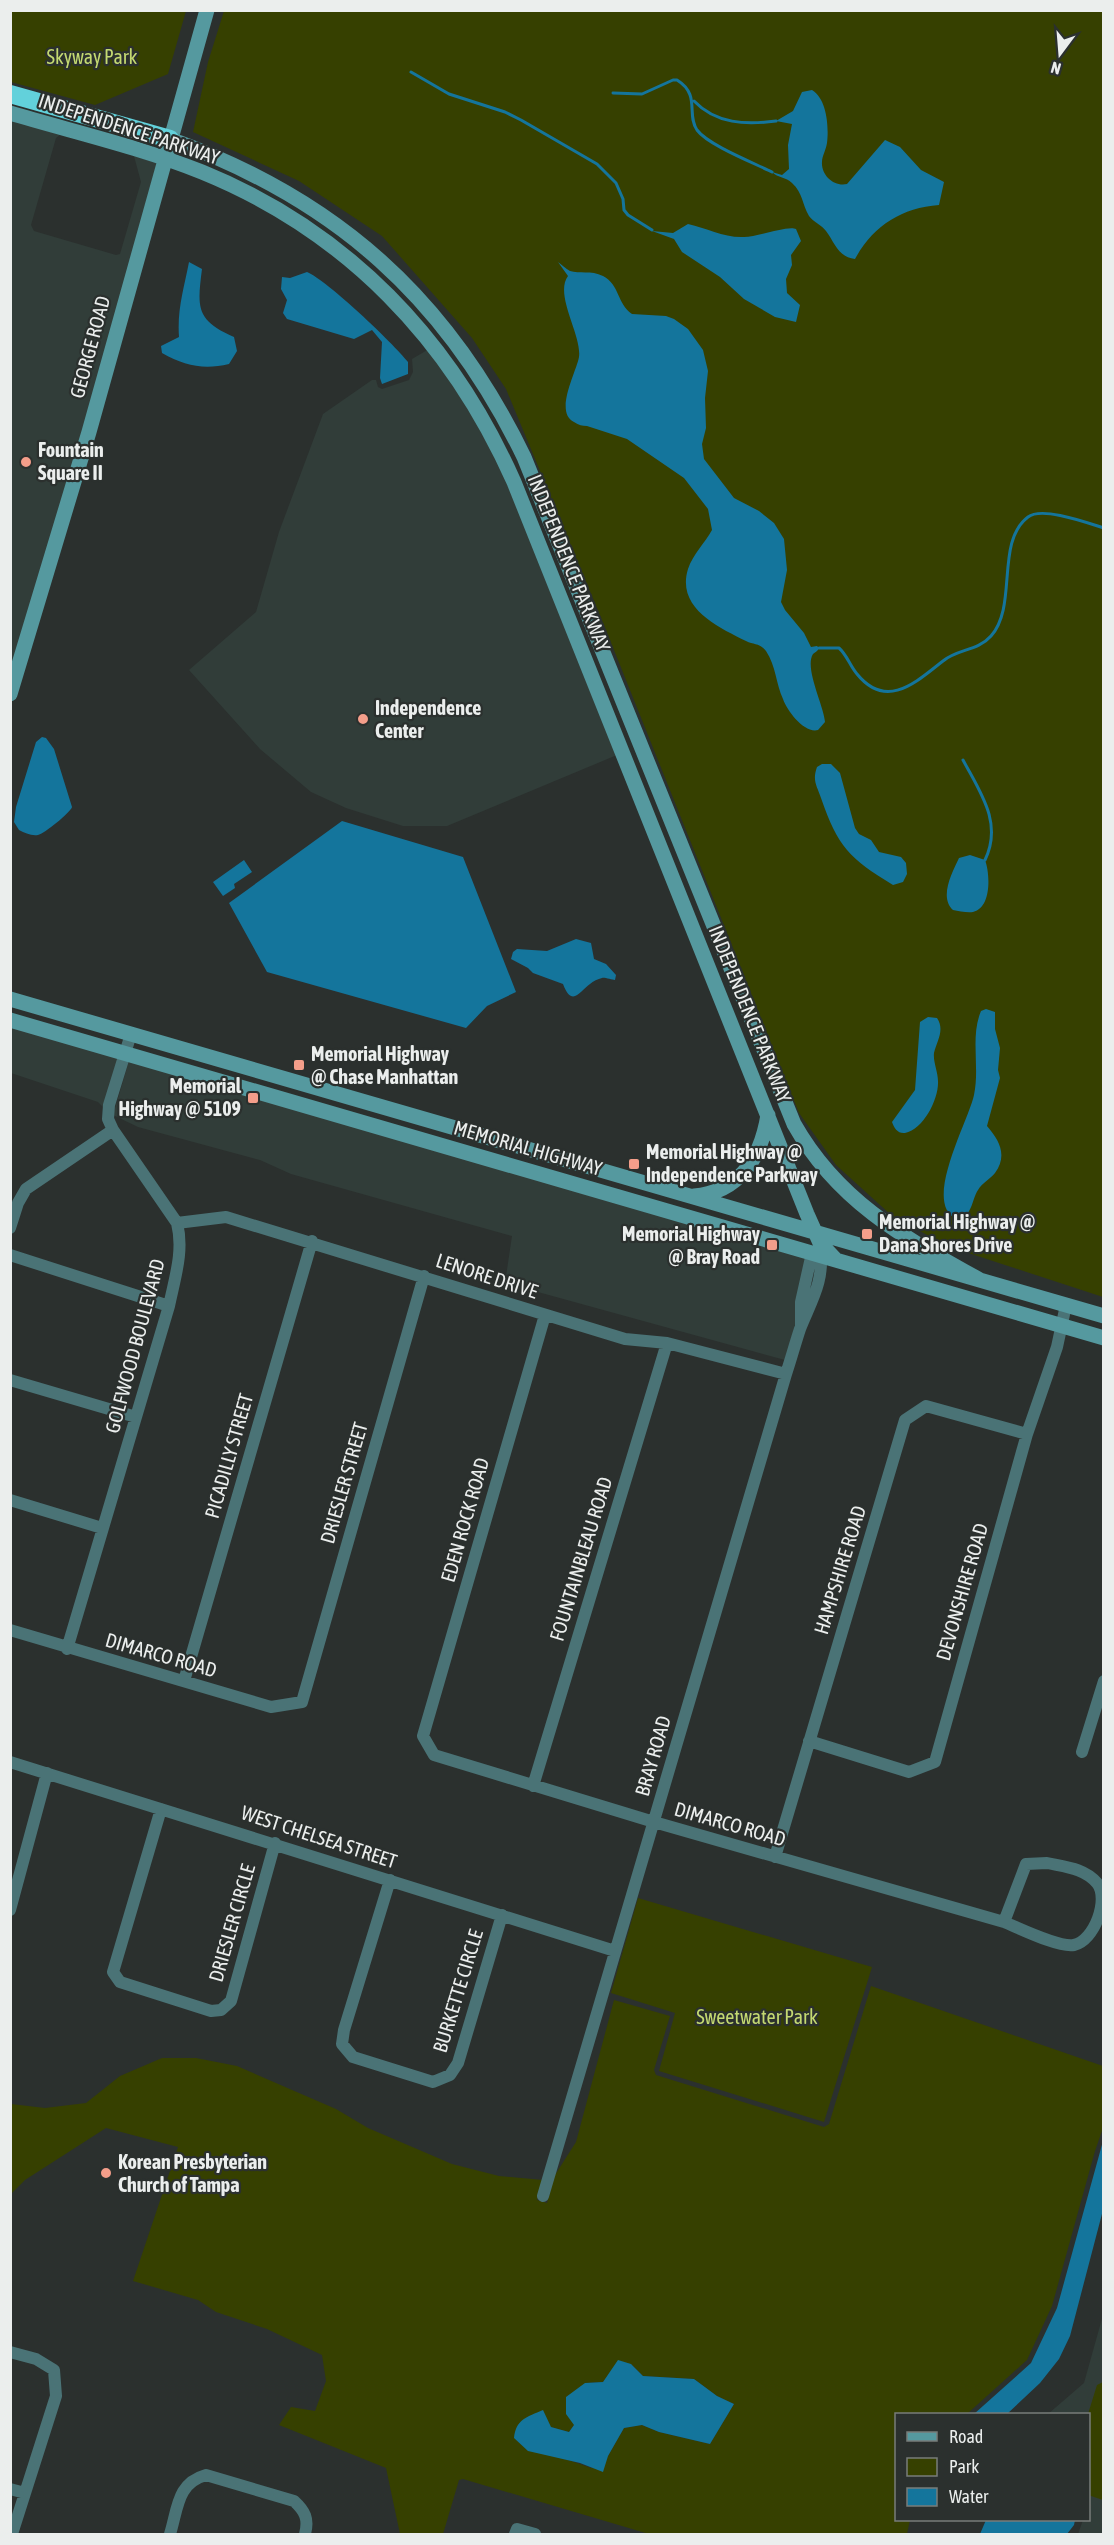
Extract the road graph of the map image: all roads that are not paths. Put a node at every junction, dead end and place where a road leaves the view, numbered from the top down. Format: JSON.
{"nodes":[{"id":1,"x":207,"y":10,"type":"edge"},
{"id":2,"x":10,"y":94,"type":"edge"},
{"id":3,"x":10,"y":113,"type":"edge"},
{"id":4,"x":170,"y":139,"type":"junction"},
{"id":5,"x":164,"y":159,"type":"junction"},
{"id":6,"x":10,"y":694,"type":"edge"},
{"id":7,"x":10,"y":999,"type":"edge"},
{"id":8,"x":10,"y":1020,"type":"edge"},
{"id":9,"x":131,"y":1034,"type":"junction"},
{"id":10,"x":126,"y":1053,"type":"junction"},
{"id":11,"x":333,"y":1092,"type":"junction"},
{"id":12,"x":327,"y":1112,"type":"junction"},
{"id":13,"x":768,"y":1115,"type":"junction"},
{"id":14,"x":113,"y":1130,"type":"junction"},
{"id":15,"x":493,"y":1139,"type":"junction"},
{"id":16,"x":488,"y":1159,"type":"junction"},
{"id":17,"x":638,"y":1181,"type":"junction"},
{"id":18,"x":692,"y":1196,"type":"junction"},
{"id":19,"x":632,"y":1200,"type":"junction"},
{"id":20,"x":177,"y":1223,"type":"junction"},
{"id":21,"x":10,"y":1228,"type":"edge"},
{"id":22,"x":810,"y":1231,"type":"junction"},
{"id":23,"x":312,"y":1241,"type":"junction"},
{"id":24,"x":854,"y":1244,"type":"junction"},
{"id":25,"x":819,"y":1251,"type":"junction"},
{"id":26,"x":10,"y":1255,"type":"edge"},
{"id":27,"x":424,"y":1276,"type":"junction"},
{"id":28,"x":980,"y":1280,"type":"junction"},
{"id":29,"x":1066,"y":1305,"type":"junction"},
{"id":30,"x":169,"y":1306,"type":"junction"},
{"id":31,"x":545,"y":1316,"type":"junction"},
{"id":32,"x":1104,"y":1316,"type":"edge"},
{"id":33,"x":1061,"y":1326,"type":"junction"},
{"id":34,"x":1104,"y":1338,"type":"edge"},
{"id":35,"x":667,"y":1343,"type":"junction"},
{"id":36,"x":786,"y":1374,"type":"junction"},
{"id":37,"x":10,"y":1380,"type":"edge"},
{"id":38,"x":136,"y":1417,"type":"junction"},
{"id":39,"x":1027,"y":1434,"type":"junction"},
{"id":40,"x":10,"y":1500,"type":"edge"},
{"id":41,"x":102,"y":1528,"type":"junction"},
{"id":42,"x":10,"y":1630,"type":"edge"},
{"id":43,"x":67,"y":1648,"type":"junction"},
{"id":44,"x":184,"y":1681,"type":"junction"},
{"id":45,"x":1102,"y":1687,"type":"edge"},
{"id":46,"x":302,"y":1702,"type":"joint"},
{"id":47,"x":423,"y":1736,"type":"joint"},
{"id":48,"x":808,"y":1741,"type":"junction"},
{"id":49,"x":1082,"y":1752,"type":"dead end"},
{"id":50,"x":10,"y":1762,"type":"edge"},
{"id":51,"x":47,"y":1773,"type":"junction"},
{"id":52,"x":533,"y":1786,"type":"junction"},
{"id":53,"x":161,"y":1809,"type":"junction"},
{"id":54,"x":654,"y":1822,"type":"junction"},
{"id":55,"x":275,"y":1843,"type":"junction"},
{"id":56,"x":775,"y":1857,"type":"junction"},
{"id":57,"x":390,"y":1880,"type":"junction"},
{"id":58,"x":10,"y":1911,"type":"edge"},
{"id":59,"x":502,"y":1915,"type":"junction"},
{"id":60,"x":1004,"y":1922,"type":"junction"},
{"id":61,"x":615,"y":1951,"type":"junction"},
{"id":62,"x":543,"y":2196,"type":"dead end"},
{"id":63,"x":10,"y":2352,"type":"edge"},
{"id":64,"x":10,"y":2489,"type":"edge"},
{"id":65,"x":24,"y":2493,"type":"junction"},
{"id":66,"x":12,"y":2535,"type":"edge"},
{"id":67,"x":170,"y":2535,"type":"edge"},
{"id":68,"x":305,"y":2535,"type":"edge"},
{"id":69,"x":515,"y":2535,"type":"edge"},
{"id":70,"x":535,"y":2535,"type":"edge"}],
"edges":[{"from":1,"to":4,"type":"main road","name":"GEORGE ROAD"},
{"from":2,"to":4,"type":"highway"},
{"from":3,"to":5,"type":"main road","name":"INDEPENDENCE PARKWAY"},
{"from":4,"to":5,"type":"main road","name":"GEORGE ROAD"},
{"from":4,"to":28,"type":"main road","name":"INDEPENDENCE PARKWAY"},
{"from":5,"to":6,"type":"main road","name":"GEORGE ROAD"},
{"from":5,"to":13,"type":"main road","name":"INDEPENDENCE PARKWAY"},
{"from":7,"to":9,"type":"main road","name":"MEMORIAL HIGHWAY"},
{"from":8,"to":10,"type":"main road","name":"MEMORIAL HIGHWAY"},
{"from":9,"to":10,"type":"street","name":"GOLFWOOD BOULEVARD"},
{"from":9,"to":11,"type":"main road","name":"MEMORIAL HIGHWAY"},
{"from":10,"to":12,"type":"main road","name":"MEMORIAL HIGHWAY"},
{"from":10,"to":14,"type":"street","name":"GOLFWOOD BOULEVARD"},
{"from":11,"to":12,"type":"main road"},
{"from":11,"to":15,"type":"main road","name":"MEMORIAL HIGHWAY"},
{"from":12,"to":16,"type":"main road","name":"MEMORIAL HIGHWAY"},
{"from":13,"to":18,"type":"main road"},
{"from":13,"to":22,"type":"main road","name":"INDEPENDENCE PARKWAY"},
{"from":14,"to":20,"type":"street","name":"GOLFWOOD BOULEVARD"},
{"from":14,"to":21,"type":"street"},
{"from":15,"to":16,"type":"main road"},
{"from":15,"to":17,"type":"main road","name":"MEMORIAL HIGHWAY"},
{"from":16,"to":19,"type":"main road","name":"MEMORIAL HIGHWAY"},
{"from":17,"to":18,"type":"main road","name":"MEMORIAL HIGHWAY"},
{"from":17,"to":19,"type":"main road"},
{"from":18,"to":22,"type":"main road","name":"MEMORIAL HIGHWAY"},
{"from":19,"to":25,"type":"main road","name":"MEMORIAL HIGHWAY"},
{"from":20,"to":23,"type":"street","name":"LENORE DRIVE"},
{"from":20,"to":30,"type":"street","name":"GOLFWOOD BOULEVARD"},
{"from":22,"to":24,"type":"main road","name":"MEMORIAL HIGHWAY"},
{"from":22,"to":25,"type":"main road","name":"INDEPENDENCE PARKWAY"},
{"from":23,"to":27,"type":"street","name":"LENORE DRIVE"},
{"from":23,"to":44,"type":"street","name":"PICADILLY STREET"},
{"from":24,"to":25,"type":"main road"},
{"from":24,"to":28,"type":"main road","name":"MEMORIAL HIGHWAY"},
{"from":25,"to":33,"type":"main road","name":"INDEPENDENCE PARKWAY"},
{"from":25,"to":36,"type":"street","name":"BRAY ROAD"},
{"from":26,"to":30,"type":"street"},
{"from":27,"to":31,"type":"street","name":"LENORE DRIVE"},
{"from":27,"to":46,"type":"street","name":"DRIESLER STREET"},
{"from":28,"to":29,"type":"main road","name":"MEMORIAL HIGHWAY"},
{"from":29,"to":32,"type":"main road","name":"MEMORIAL HIGHWAY"},
{"from":29,"to":33,"type":"street","name":"DEVONSHIRE ROAD"},
{"from":30,"to":38,"type":"street","name":"GOLFWOOD BOULEVARD"},
{"from":31,"to":35,"type":"street","name":"LENORE DRIVE"},
{"from":31,"to":47,"type":"street","name":"EDEN ROCK ROAD"},
{"from":33,"to":34,"type":"main road"},
{"from":33,"to":39,"type":"street","name":"DEVONSHIRE ROAD"},
{"from":35,"to":36,"type":"street","name":"LENORE DRIVE"},
{"from":35,"to":52,"type":"street","name":"FOUNTAINBLEAU ROAD"},
{"from":36,"to":54,"type":"street","name":"BRAY ROAD"},
{"from":37,"to":38,"type":"street"},
{"from":38,"to":41,"type":"street","name":"GOLFWOOD BOULEVARD"},
{"from":39,"to":48,"type":"street","name":"HAMPSHIRE ROAD"},
{"from":39,"to":48,"type":"street","name":"DEVONSHIRE ROAD"},
{"from":40,"to":41,"type":"street"},
{"from":41,"to":43,"type":"street","name":"GOLFWOOD BOULEVARD"},
{"from":42,"to":43,"type":"street","name":"DIMARCO ROAD"},
{"from":43,"to":44,"type":"street","name":"DIMARCO ROAD"},
{"from":44,"to":46,"type":"street","name":"DIMARCO ROAD"},
{"from":45,"to":49,"type":"street"},
{"from":47,"to":52,"type":"street","name":"DIMARCO ROAD"},
{"from":48,"to":56,"type":"street","name":"HAMPSHIRE ROAD"},
{"from":50,"to":51,"type":"street","name":"WEST CHELSEA STREET"},
{"from":51,"to":53,"type":"street","name":"WEST CHELSEA STREET"},
{"from":51,"to":58,"type":"street"},
{"from":52,"to":54,"type":"street","name":"DIMARCO ROAD"},
{"from":53,"to":55,"type":"street","name":"WEST CHELSEA STREET"},
{"from":53,"to":55,"type":"street","name":"DRIESLER CIRCLE"},
{"from":54,"to":56,"type":"street","name":"DIMARCO ROAD"},
{"from":54,"to":61,"type":"street","name":"BRAY ROAD"},
{"from":55,"to":57,"type":"street","name":"WEST CHELSEA STREET"},
{"from":56,"to":60,"type":"street","name":"DIMARCO ROAD"},
{"from":57,"to":59,"type":"street","name":"WEST CHELSEA STREET"},
{"from":57,"to":59,"type":"street","name":"BURKETTE CIRCLE"},
{"from":59,"to":61,"type":"street","name":"WEST CHELSEA STREET"},
{"from":60,"to":60,"type":"street","name":"DIMARCO ROAD"},
{"from":61,"to":62,"type":"street","name":"BRAY ROAD"},
{"from":63,"to":65,"type":"street"},
{"from":64,"to":65,"type":"street"},
{"from":65,"to":66,"type":"street"},
{"from":67,"to":68,"type":"street"},
{"from":69,"to":70,"type":"street"}]}
